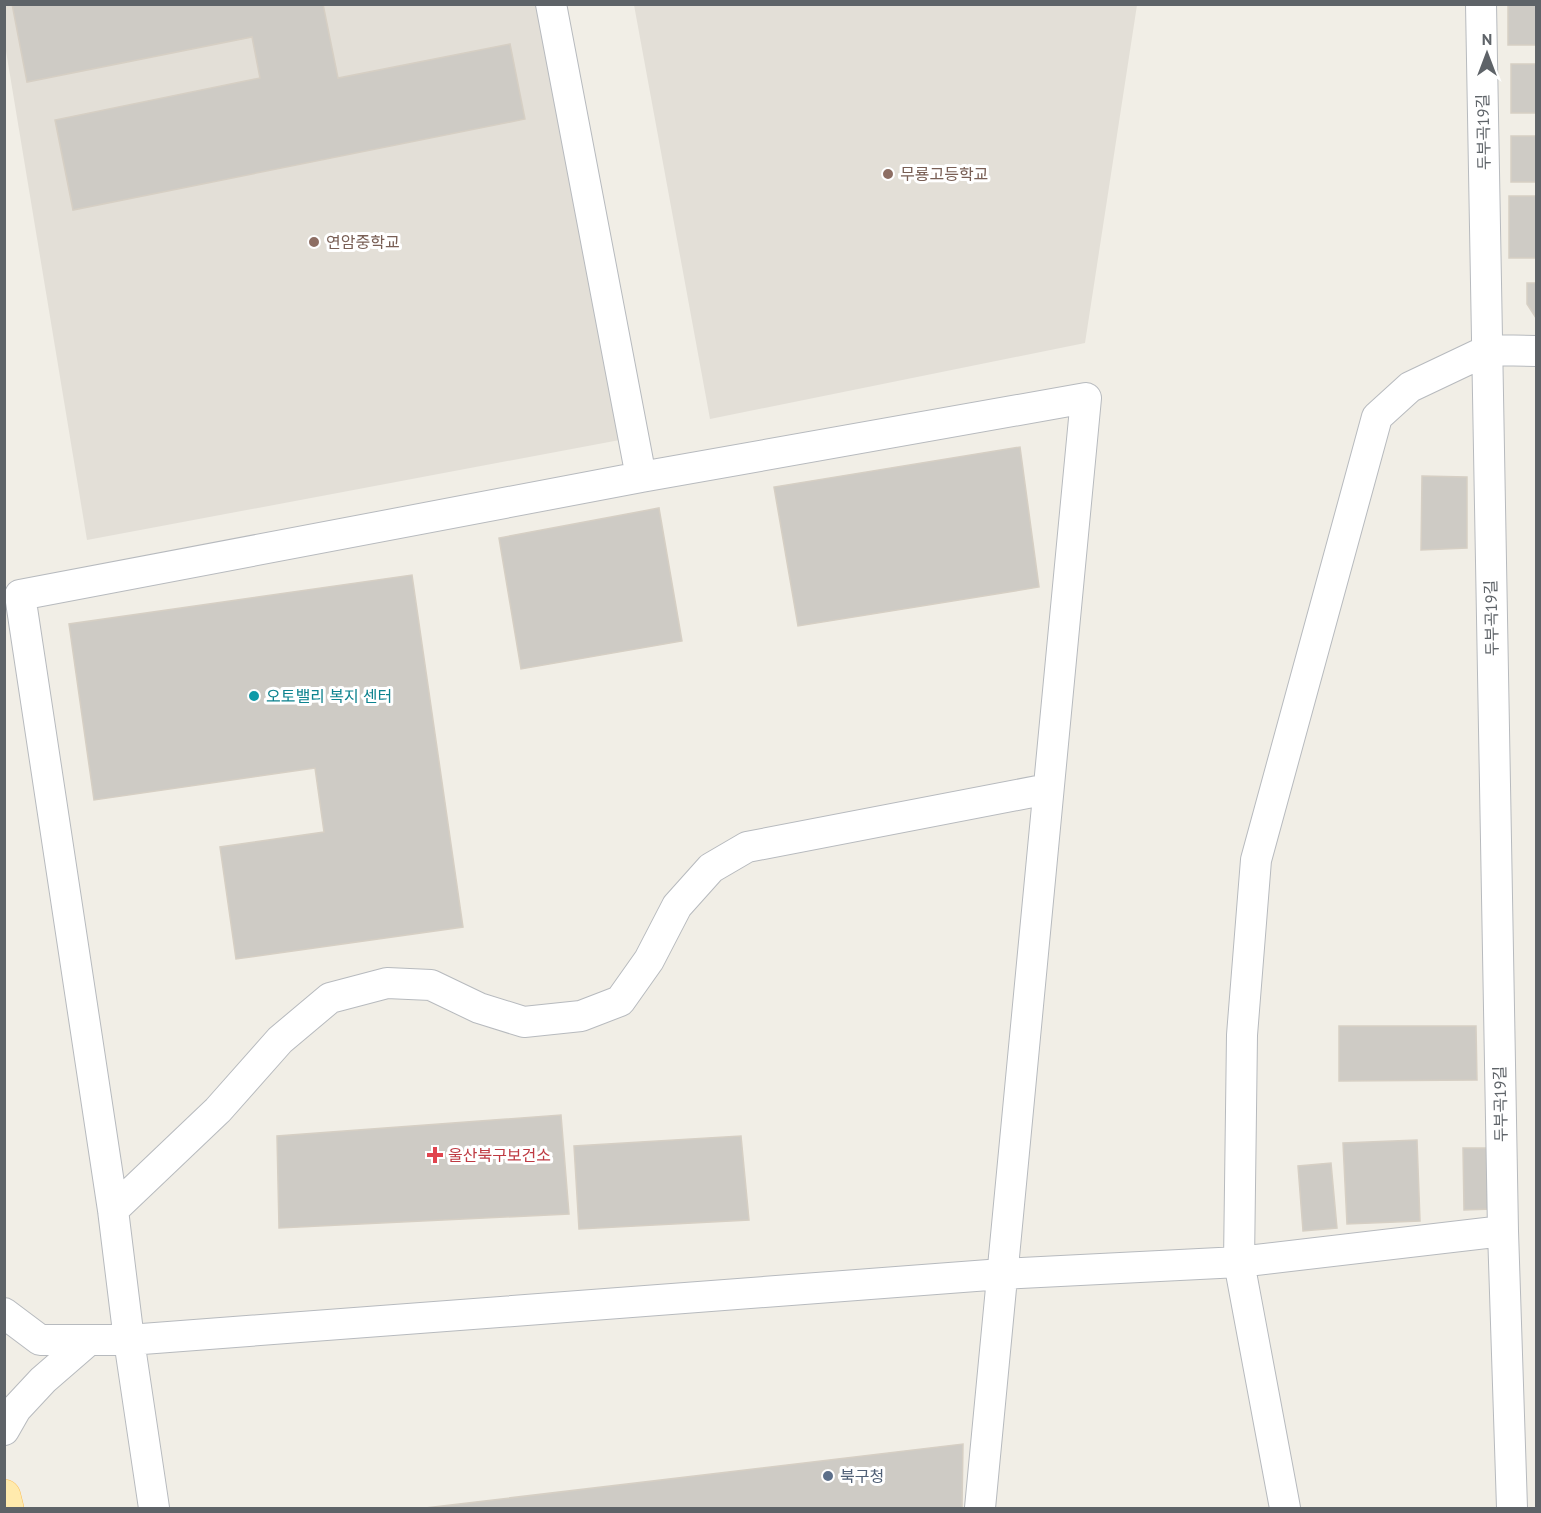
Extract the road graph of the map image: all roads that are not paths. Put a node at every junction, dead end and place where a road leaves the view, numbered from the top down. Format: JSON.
{"nodes":[{"id":1,"x":551,"y":4,"type":"edge"},
{"id":2,"x":1481,"y":4,"type":"edge"},
{"id":3,"x":1488,"y":350,"type":"junction"},
{"id":4,"x":1536,"y":351,"type":"edge"},
{"id":5,"x":641,"y":477,"type":"junction"},
{"id":6,"x":12,"y":596,"type":"edge"},
{"id":7,"x":1048,"y":789,"type":"junction"},
{"id":8,"x":112,"y":1210,"type":"junction"},
{"id":9,"x":1503,"y":1231,"type":"junction"},
{"id":10,"x":1239,"y":1262,"type":"junction"},
{"id":11,"x":1002,"y":1274,"type":"junction"},
{"id":12,"x":4,"y":1313,"type":"edge"},
{"id":13,"x":129,"y":1340,"type":"junction"},
{"id":14,"x":88,"y":1341,"type":"junction"},
{"id":15,"x":4,"y":1430,"type":"edge"},
{"id":16,"x":4,"y":1496,"type":"edge"},
{"id":17,"x":7,"y":1509,"type":"edge"},
{"id":18,"x":154,"y":1509,"type":"edge"},
{"id":19,"x":980,"y":1509,"type":"edge"},
{"id":20,"x":1285,"y":1509,"type":"edge"},
{"id":21,"x":1512,"y":1509,"type":"edge"}],
"edges":[{"from":1,"to":5,"type":"street"},
{"from":2,"to":3,"type":"street","name":"두부곡19길"},
{"from":3,"to":4,"type":"street"},
{"from":3,"to":9,"type":"street","name":"두부곡19길"},
{"from":3,"to":10,"type":"street"},
{"from":5,"to":6,"type":"street"},
{"from":5,"to":7,"type":"street"},
{"from":6,"to":8,"type":"street"},
{"from":7,"to":8,"type":"street"},
{"from":7,"to":11,"type":"street"},
{"from":8,"to":13,"type":"street"},
{"from":9,"to":10,"type":"street"},
{"from":9,"to":21,"type":"street","name":"두부곡19길"},
{"from":10,"to":11,"type":"street"},
{"from":10,"to":20,"type":"street"},
{"from":11,"to":13,"type":"street"},
{"from":11,"to":19,"type":"street"},
{"from":12,"to":14,"type":"street"},
{"from":13,"to":14,"type":"street"},
{"from":13,"to":18,"type":"street"},
{"from":14,"to":15,"type":"street"},
{"from":16,"to":17,"type":"main road"}]}
